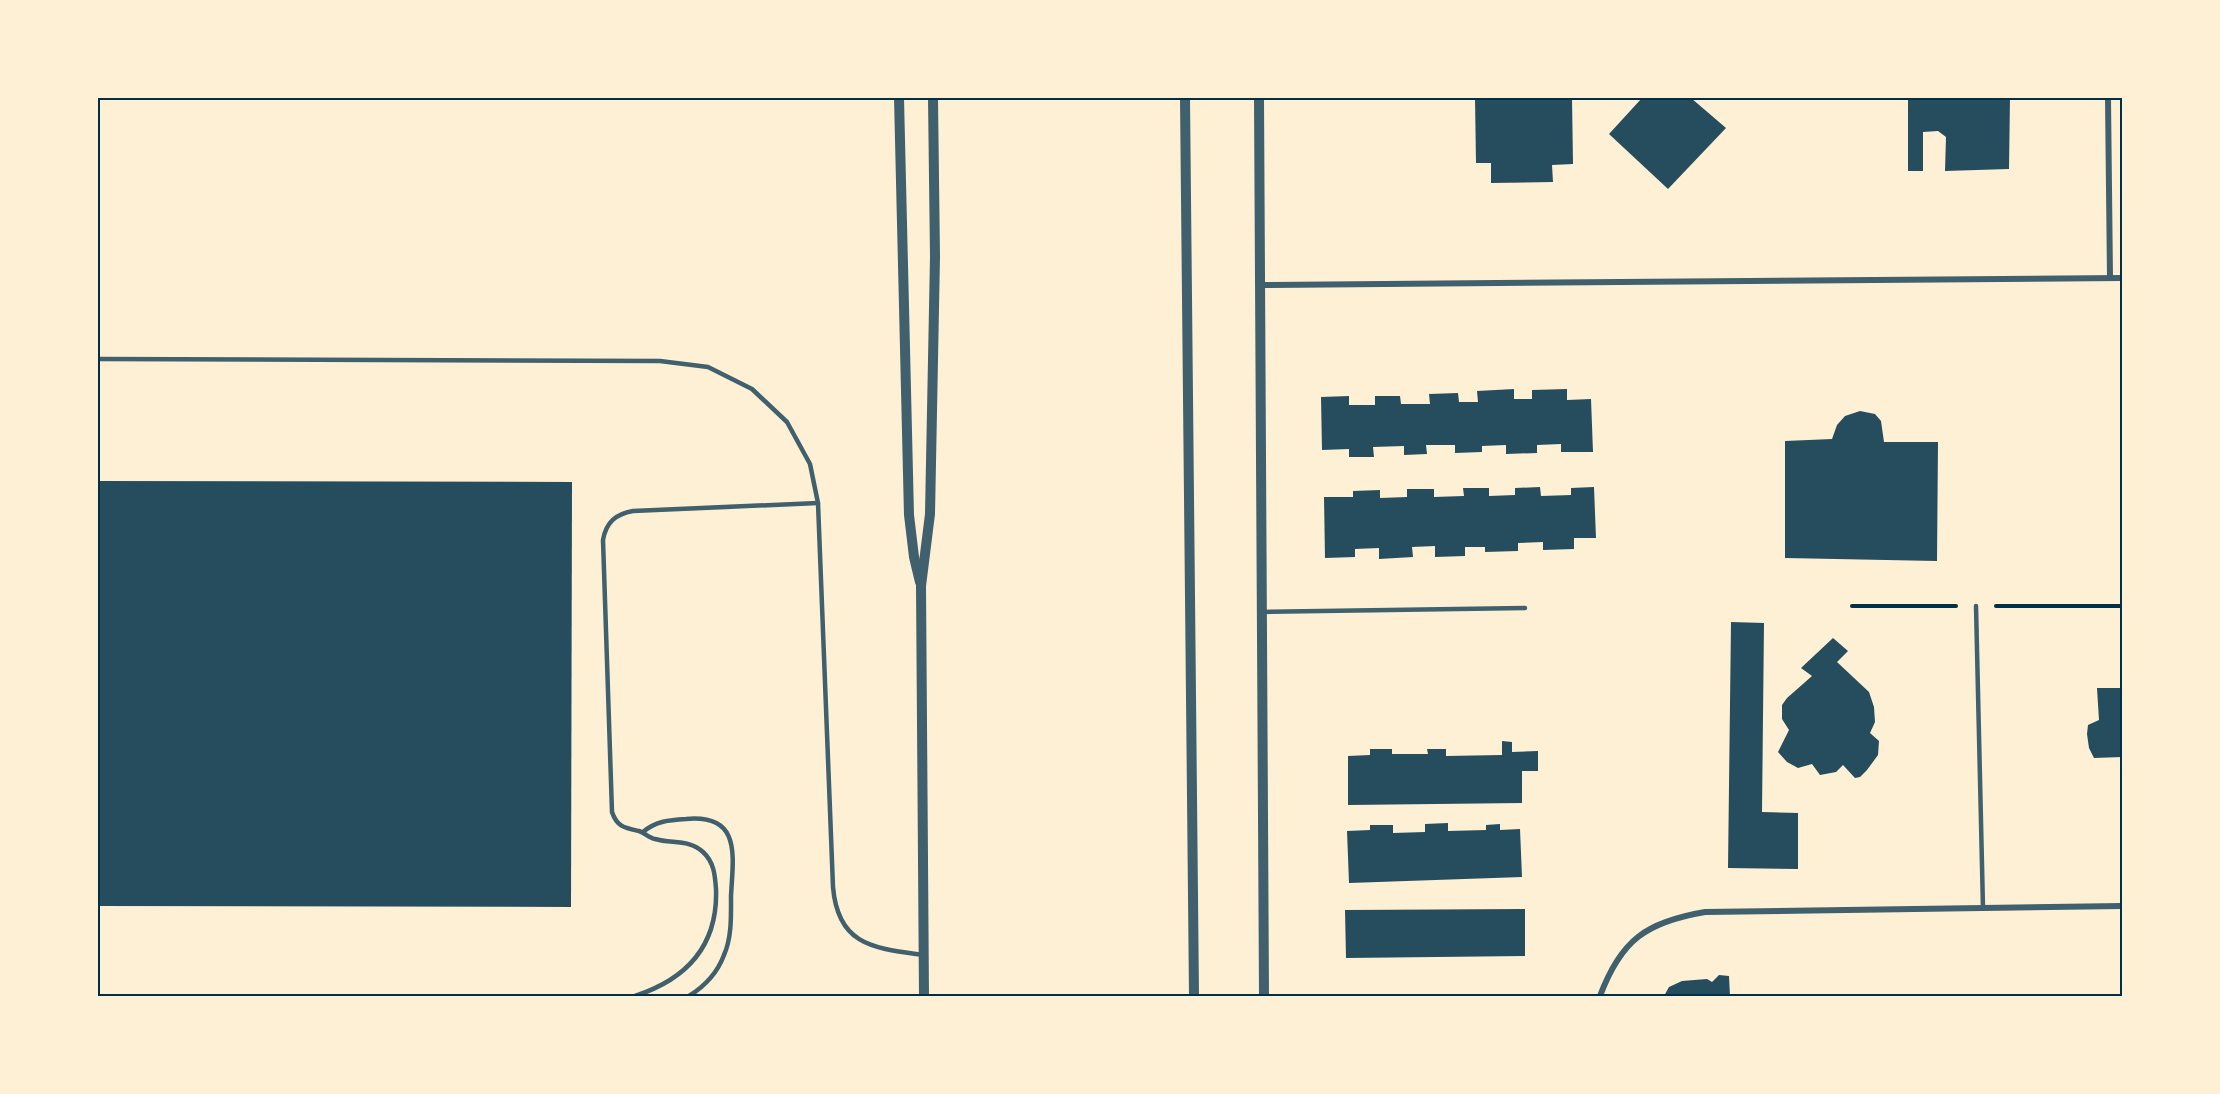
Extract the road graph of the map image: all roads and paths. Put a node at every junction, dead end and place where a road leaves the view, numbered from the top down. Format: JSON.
{"nodes":[{"id":1,"x":899,"y":98,"type":"edge"},
{"id":2,"x":933,"y":98,"type":"edge"},
{"id":3,"x":1185,"y":98,"type":"edge"},
{"id":4,"x":1258,"y":98,"type":"edge"},
{"id":5,"x":2108,"y":98,"type":"edge"},
{"id":6,"x":2110,"y":278,"type":"junction"},
{"id":7,"x":2122,"y":278,"type":"edge"},
{"id":8,"x":1259,"y":285,"type":"junction"},
{"id":9,"x":98,"y":360,"type":"edge"},
{"id":10,"x":818,"y":503,"type":"junction"},
{"id":11,"x":921,"y":586,"type":"junction"},
{"id":12,"x":1976,"y":606,"type":"dead end"},
{"id":13,"x":1525,"y":608,"type":"dead end"},
{"id":14,"x":1261,"y":612,"type":"junction"},
{"id":15,"x":643,"y":832,"type":"junction"},
{"id":16,"x":2122,"y":906,"type":"edge"},
{"id":17,"x":1983,"y":908,"type":"junction"},
{"id":18,"x":923,"y":955,"type":"junction"},
{"id":19,"x":635,"y":996,"type":"edge"},
{"id":20,"x":689,"y":996,"type":"edge"},
{"id":21,"x":924,"y":996,"type":"edge"},
{"id":22,"x":1194,"y":996,"type":"edge"},
{"id":23,"x":1264,"y":996,"type":"edge"},
{"id":24,"x":1600,"y":996,"type":"edge"}],
"edges":[{"from":1,"to":11,"type":"street"},
{"from":2,"to":11,"type":"street"},
{"from":3,"to":22,"type":"street"},
{"from":4,"to":8,"type":"street"},
{"from":5,"to":6,"type":"street"},
{"from":6,"to":7,"type":"street"},
{"from":6,"to":8,"type":"street"},
{"from":8,"to":14,"type":"street"},
{"from":9,"to":10,"type":"lane"},
{"from":10,"to":15,"type":"lane"},
{"from":10,"to":18,"type":"lane"},
{"from":11,"to":18,"type":"street"},
{"from":12,"to":17,"type":"lane"},
{"from":13,"to":14,"type":"lane"},
{"from":14,"to":23,"type":"street"},
{"from":15,"to":19,"type":"lane"},
{"from":15,"to":20,"type":"lane"},
{"from":16,"to":17,"type":"street"},
{"from":17,"to":24,"type":"street"},
{"from":18,"to":21,"type":"street"}]}
